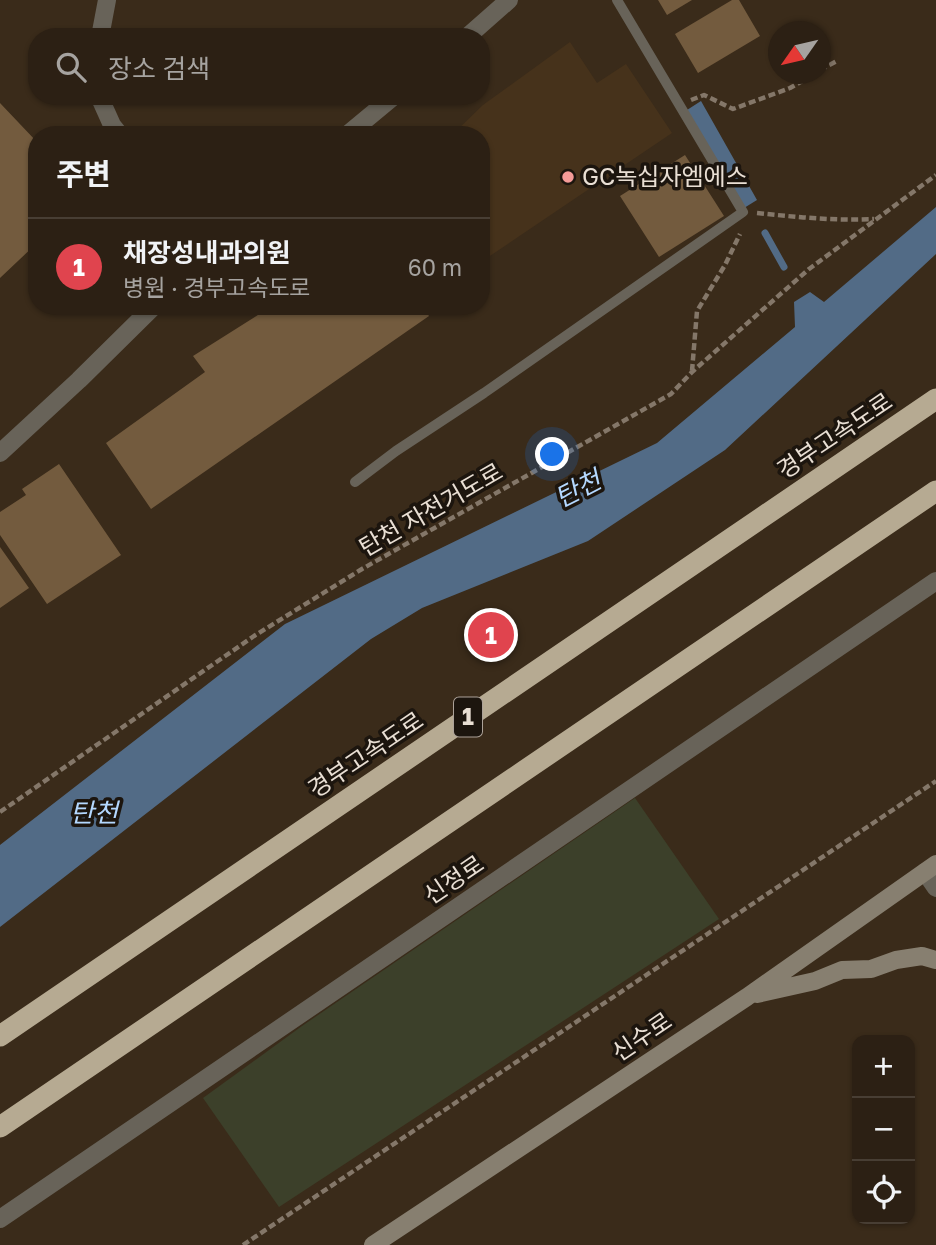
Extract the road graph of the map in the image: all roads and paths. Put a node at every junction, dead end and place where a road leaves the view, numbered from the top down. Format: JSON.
{"nodes":[{"id":1,"x":107,"y":0,"type":"edge"},
{"id":2,"x":509,"y":0,"type":"edge"},
{"id":3,"x":617,"y":0,"type":"edge"},
{"id":4,"x":102,"y":28,"type":"edge"},
{"id":5,"x":477,"y":28,"type":"edge"},
{"id":6,"x":837,"y":61,"type":"dead end"},
{"id":7,"x":831,"y":64,"type":"edge"},
{"id":8,"x":797,"y":84,"type":"edge"},
{"id":9,"x":704,"y":95,"type":"dead end"},
{"id":10,"x":103,"y":105,"type":"edge"},
{"id":11,"x":383,"y":105,"type":"edge"},
{"id":12,"x":113,"y":126,"type":"edge"},
{"id":13,"x":358,"y":126,"type":"edge"},
{"id":14,"x":936,"y":175,"type":"edge"},
{"id":15,"x":743,"y":212,"type":"junction"},
{"id":16,"x":876,"y":219,"type":"junction"},
{"id":17,"x":145,"y":315,"type":"edge"},
{"id":18,"x":692,"y":372,"type":"junction"},
{"id":19,"x":936,"y":399,"type":"edge"},
{"id":20,"x":0,"y":453,"type":"edge"},
{"id":21,"x":355,"y":482,"type":"dead end"},
{"id":22,"x":936,"y":491,"type":"edge"},
{"id":23,"x":936,"y":582,"type":"edge"},
{"id":24,"x":936,"y":781,"type":"edge"},
{"id":25,"x":0,"y":812,"type":"edge"},
{"id":26,"x":930,"y":868,"type":"edge"},
{"id":27,"x":936,"y":888,"type":"edge"},
{"id":28,"x":936,"y":960,"type":"edge"},
{"id":29,"x":747,"y":997,"type":"junction"},
{"id":30,"x":0,"y":1036,"type":"edge"},
{"id":31,"x":0,"y":1127,"type":"edge"},
{"id":32,"x":0,"y":1219,"type":"edge"},
{"id":33,"x":243,"y":1245,"type":"edge"},
{"id":34,"x":373,"y":1245,"type":"edge"}],
"edges":[{"from":1,"to":4,"type":"street"},
{"from":2,"to":5,"type":"street"},
{"from":3,"to":15,"type":"lane"},
{"from":6,"to":7,"type":"path"},
{"from":8,"to":9,"type":"path"},
{"from":10,"to":12,"type":"street"},
{"from":11,"to":13,"type":"street"},
{"from":14,"to":16,"type":"path","name":"탄천 자전거도로"},
{"from":15,"to":16,"type":"path"},
{"from":15,"to":18,"type":"path"},
{"from":15,"to":21,"type":"lane"},
{"from":16,"to":18,"type":"path","name":"탄천 자전거도로"},
{"from":17,"to":20,"type":"street"},
{"from":18,"to":25,"type":"path","name":"탄천 자전거도로"},
{"from":19,"to":30,"type":"highway","name":"경부고속도로","number":"1"},
{"from":22,"to":31,"type":"highway"},
{"from":23,"to":32,"type":"street","name":"신정로"},
{"from":24,"to":33,"type":"path"},
{"from":26,"to":27,"type":"street"},
{"from":26,"to":29,"type":"main road","name":"신수로"},
{"from":28,"to":29,"type":"main road"},
{"from":29,"to":34,"type":"main road","name":"신수로"}]}
